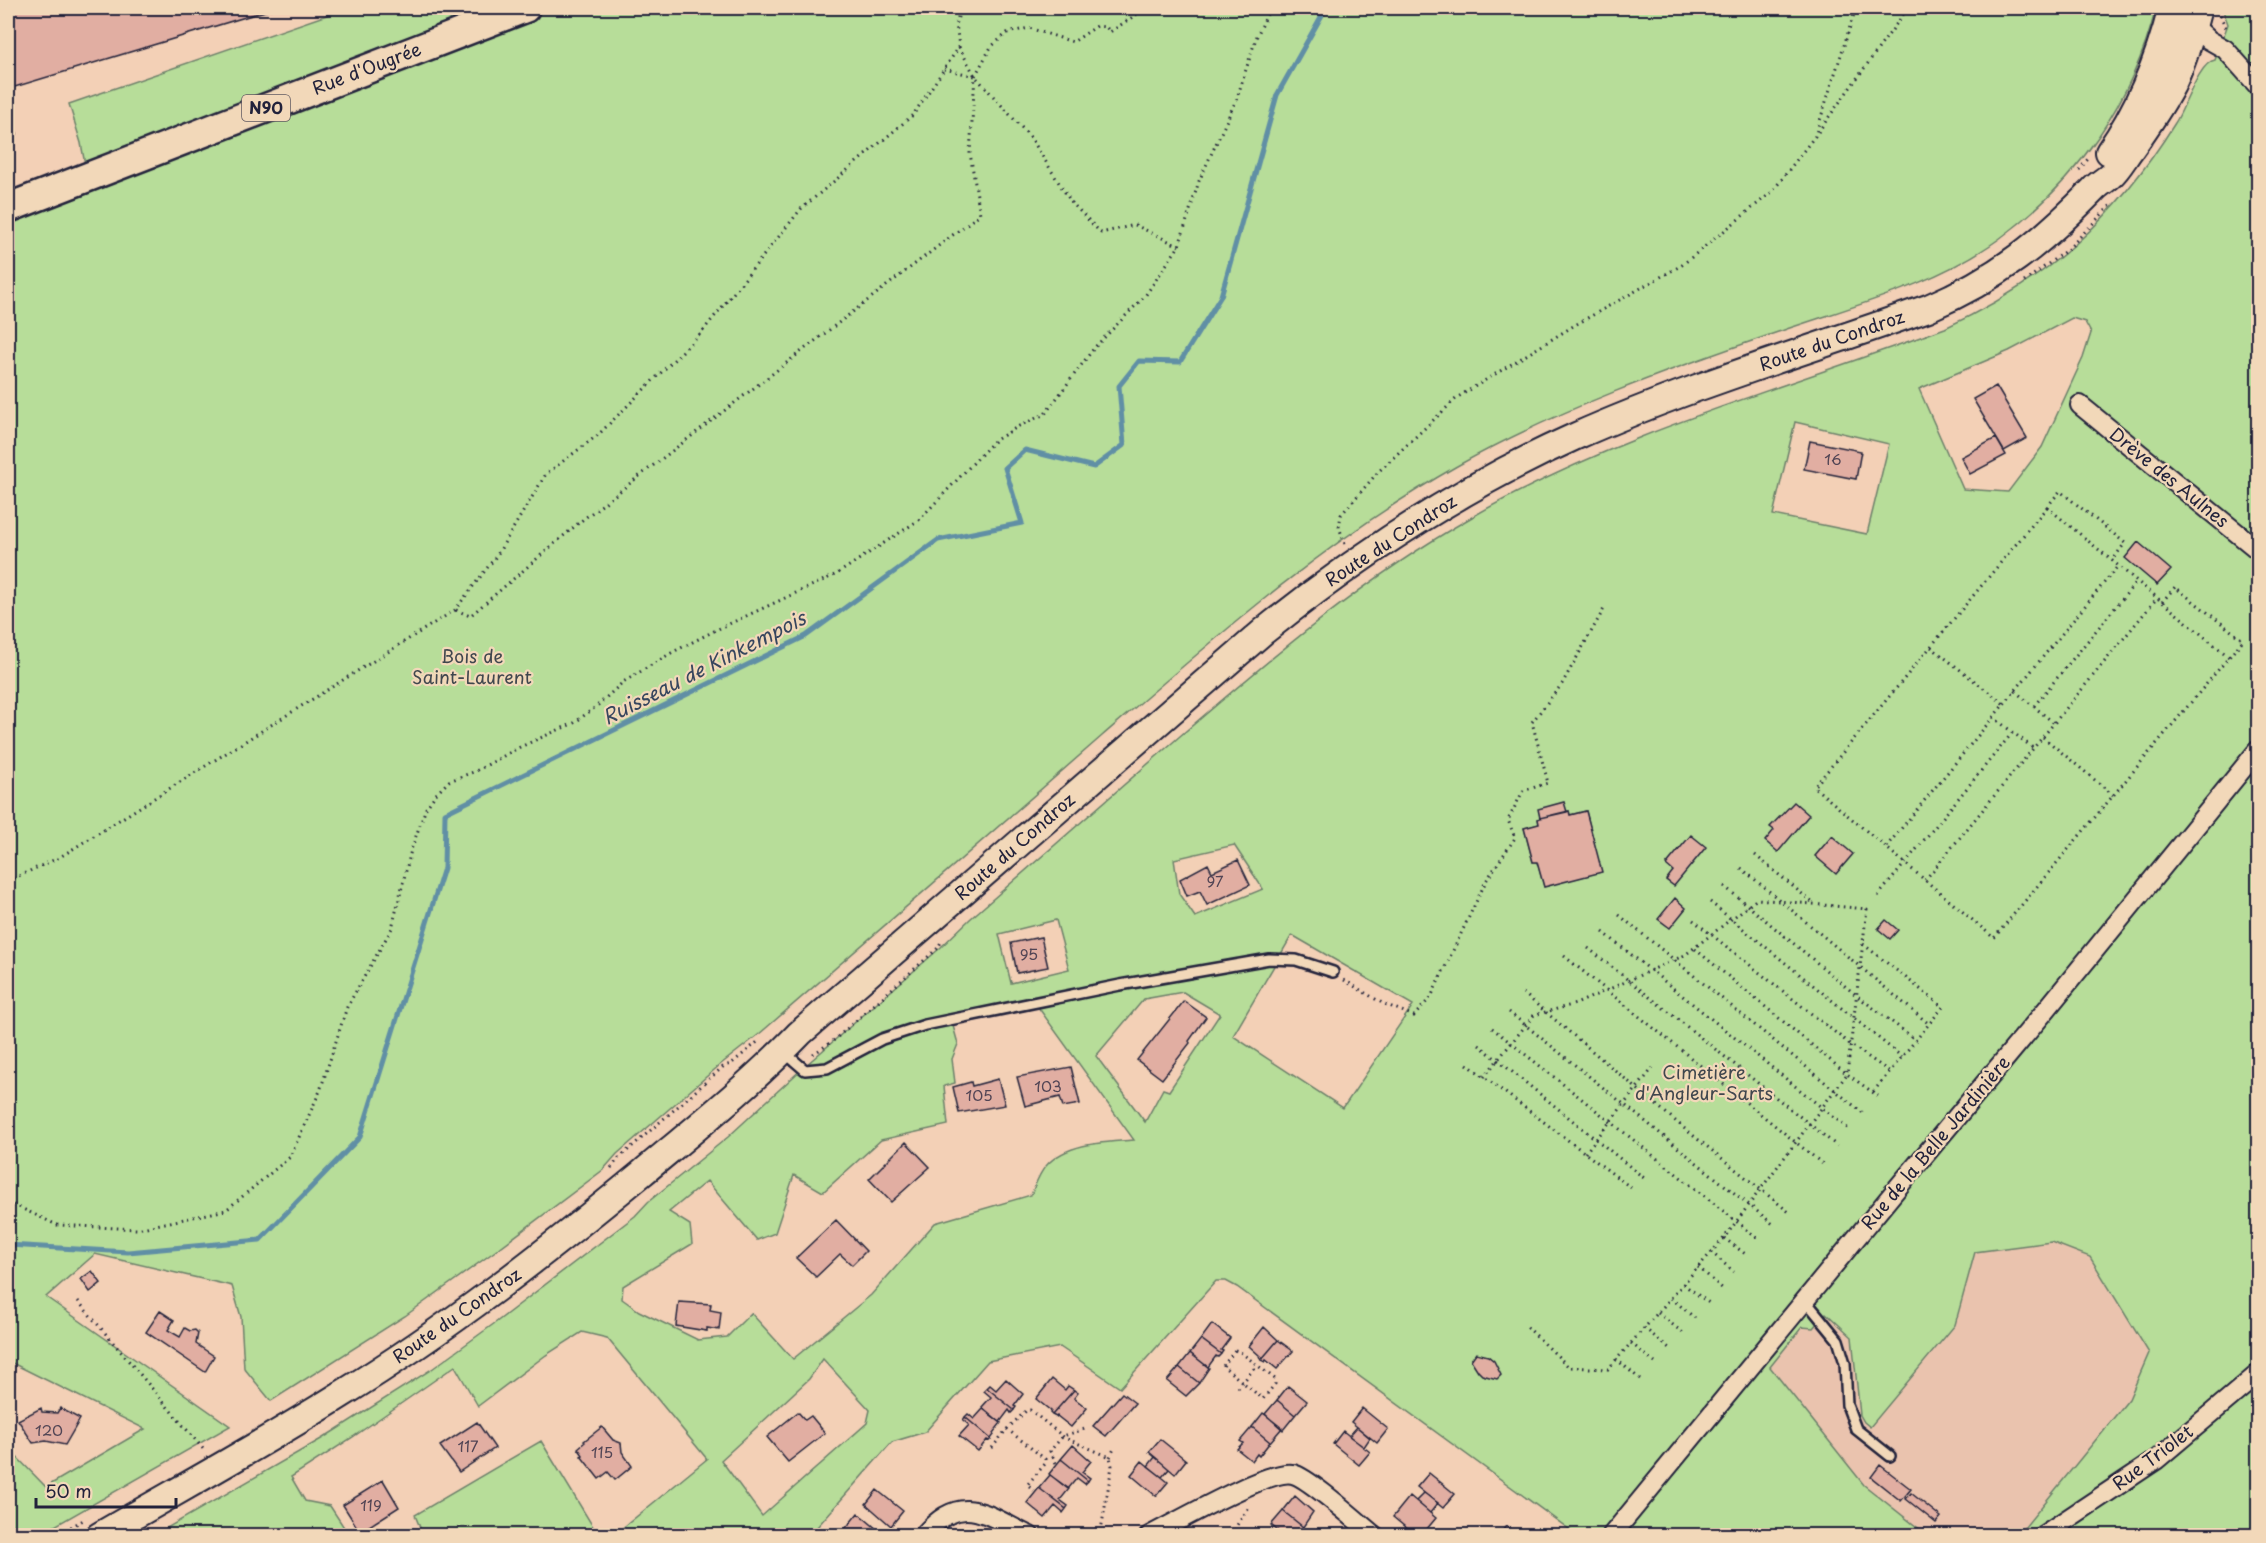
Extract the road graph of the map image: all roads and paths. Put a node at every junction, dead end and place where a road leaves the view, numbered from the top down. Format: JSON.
{"nodes":[{"id":1,"x":525,"y":8,"type":"edge"},
{"id":2,"x":961,"y":8,"type":"edge"},
{"id":3,"x":1146,"y":8,"type":"edge"},
{"id":4,"x":1270,"y":8,"type":"edge"},
{"id":5,"x":1856,"y":8,"type":"edge"},
{"id":6,"x":1908,"y":8,"type":"edge"},
{"id":7,"x":2172,"y":8,"type":"edge"},
{"id":8,"x":2191,"y":13,"type":"edge"},
{"id":9,"x":959,"y":47,"type":"junction"},
{"id":10,"x":944,"y":69,"type":"junction"},
{"id":11,"x":975,"y":76,"type":"junction"},
{"id":12,"x":2259,"y":86,"type":"edge"},
{"id":13,"x":1815,"y":136,"type":"junction"},
{"id":14,"x":2091,"y":155,"type":"dead end"},
{"id":15,"x":2095,"y":188,"type":"junction"},
{"id":16,"x":8,"y":208,"type":"edge"},
{"id":17,"x":1179,"y":246,"type":"junction"},
{"id":18,"x":2020,"y":285,"type":"dead end"},
{"id":19,"x":2080,"y":405,"type":"dead end"},
{"id":20,"x":2047,"y":507,"type":"junction"},
{"id":21,"x":1353,"y":536,"type":"dead end"},
{"id":22,"x":2259,"y":550,"type":"edge"},
{"id":23,"x":1350,"y":552,"type":"junction"},
{"id":24,"x":2112,"y":561,"type":"junction"},
{"id":25,"x":2118,"y":566,"type":"junction"},
{"id":26,"x":2137,"y":582,"type":"junction"},
{"id":27,"x":2157,"y":598,"type":"junction"},
{"id":28,"x":2162,"y":602,"type":"junction"},
{"id":29,"x":1605,"y":607,"type":"dead end"},
{"id":30,"x":455,"y":610,"type":"junction"},
{"id":31,"x":1931,"y":647,"type":"junction"},
{"id":32,"x":2229,"y":657,"type":"junction"},
{"id":33,"x":2015,"y":691,"type":"junction"},
{"id":34,"x":2004,"y":704,"type":"junction"},
{"id":35,"x":2034,"y":706,"type":"junction"},
{"id":36,"x":1993,"y":717,"type":"junction"},
{"id":37,"x":2054,"y":723,"type":"junction"},
{"id":38,"x":2013,"y":732,"type":"junction"},
{"id":39,"x":2043,"y":737,"type":"junction"},
{"id":40,"x":2033,"y":748,"type":"junction"},
{"id":41,"x":2259,"y":750,"type":"edge"},
{"id":42,"x":2114,"y":795,"type":"junction"},
{"id":43,"x":1886,"y":847,"type":"junction"},
{"id":44,"x":1755,"y":855,"type":"dead end"},
{"id":45,"x":1906,"y":864,"type":"junction"},
{"id":46,"x":1741,"y":868,"type":"dead end"},
{"id":47,"x":1925,"y":880,"type":"junction"},
{"id":48,"x":8,"y":881,"type":"edge"},
{"id":49,"x":1724,"y":886,"type":"dead end"},
{"id":50,"x":1878,"y":896,"type":"dead end"},
{"id":51,"x":1782,"y":901,"type":"junction"},
{"id":52,"x":1710,"y":902,"type":"dead end"},
{"id":53,"x":1815,"y":904,"type":"junction"},
{"id":54,"x":1749,"y":906,"type":"junction"},
{"id":55,"x":1619,"y":915,"type":"dead end"},
{"id":56,"x":1694,"y":920,"type":"dead end"},
{"id":57,"x":1731,"y":920,"type":"junction"},
{"id":58,"x":1603,"y":932,"type":"dead end"},
{"id":59,"x":1712,"y":934,"type":"junction"},
{"id":60,"x":942,"y":941,"type":"dead end"},
{"id":61,"x":1863,"y":944,"type":"junction"},
{"id":62,"x":1588,"y":948,"type":"dead end"},
{"id":63,"x":1694,"y":948,"type":"junction"},
{"id":64,"x":1564,"y":956,"type":"dead end"},
{"id":65,"x":1675,"y":960,"type":"junction"},
{"id":66,"x":1860,"y":968,"type":"junction"},
{"id":67,"x":1651,"y":971,"type":"junction"},
{"id":68,"x":1333,"y":972,"type":"joint"},
{"id":69,"x":1629,"y":980,"type":"junction"},
{"id":70,"x":1606,"y":990,"type":"junction"},
{"id":71,"x":1523,"y":993,"type":"dead end"},
{"id":72,"x":1856,"y":995,"type":"junction"},
{"id":73,"x":1509,"y":1012,"type":"dead end"},
{"id":74,"x":1545,"y":1012,"type":"junction"},
{"id":75,"x":1854,"y":1019,"type":"junction"},
{"id":76,"x":1929,"y":1024,"type":"junction"},
{"id":77,"x":1526,"y":1025,"type":"junction"},
{"id":78,"x":1492,"y":1028,"type":"dead end"},
{"id":79,"x":1916,"y":1040,"type":"junction"},
{"id":80,"x":774,"y":1043,"type":"junction"},
{"id":81,"x":826,"y":1043,"type":"dead end"},
{"id":82,"x":1511,"y":1043,"type":"junction"},
{"id":83,"x":1479,"y":1045,"type":"dead end"},
{"id":84,"x":1851,"y":1045,"type":"junction"},
{"id":85,"x":1902,"y":1057,"type":"junction"},
{"id":86,"x":1498,"y":1060,"type":"junction"},
{"id":87,"x":1467,"y":1064,"type":"dead end"},
{"id":88,"x":1653,"y":1068,"type":"dead end"},
{"id":89,"x":1890,"y":1072,"type":"junction"},
{"id":90,"x":1847,"y":1074,"type":"junction"},
{"id":91,"x":1485,"y":1077,"type":"junction"},
{"id":92,"x":1636,"y":1089,"type":"junction"},
{"id":93,"x":1835,"y":1090,"type":"junction"},
{"id":94,"x":1873,"y":1092,"type":"junction"},
{"id":95,"x":1878,"y":1096,"type":"dead end"},
{"id":96,"x":1624,"y":1104,"type":"junction"},
{"id":97,"x":1822,"y":1107,"type":"junction"},
{"id":98,"x":1863,"y":1113,"type":"dead end"},
{"id":99,"x":1610,"y":1122,"type":"junction"},
{"id":100,"x":1809,"y":1124,"type":"junction"},
{"id":101,"x":1851,"y":1131,"type":"dead end"},
{"id":102,"x":1596,"y":1139,"type":"junction"},
{"id":103,"x":1796,"y":1142,"type":"junction"},
{"id":104,"x":1837,"y":1146,"type":"dead end"},
{"id":105,"x":1585,"y":1153,"type":"junction"},
{"id":106,"x":1824,"y":1165,"type":"dead end"},
{"id":107,"x":606,"y":1173,"type":"dead end"},
{"id":108,"x":1644,"y":1178,"type":"dead end"},
{"id":109,"x":1634,"y":1190,"type":"dead end"},
{"id":110,"x":1759,"y":1191,"type":"junction"},
{"id":111,"x":8,"y":1202,"type":"edge"},
{"id":112,"x":1749,"y":1205,"type":"junction"},
{"id":113,"x":1789,"y":1212,"type":"dead end"},
{"id":114,"x":1736,"y":1221,"type":"junction"},
{"id":115,"x":1773,"y":1224,"type":"dead end"},
{"id":116,"x":1724,"y":1238,"type":"junction"},
{"id":117,"x":1760,"y":1240,"type":"dead end"},
{"id":118,"x":1712,"y":1252,"type":"junction"},
{"id":119,"x":1748,"y":1256,"type":"dead end"},
{"id":120,"x":1698,"y":1268,"type":"junction"},
{"id":121,"x":1734,"y":1272,"type":"dead end"},
{"id":122,"x":1683,"y":1284,"type":"junction"},
{"id":123,"x":1723,"y":1289,"type":"dead end"},
{"id":124,"x":1671,"y":1298,"type":"junction"},
{"id":125,"x":78,"y":1301,"type":"dead end"},
{"id":126,"x":1806,"y":1301,"type":"junction"},
{"id":127,"x":1709,"y":1303,"type":"dead end"},
{"id":128,"x":1658,"y":1313,"type":"junction"},
{"id":129,"x":1695,"y":1318,"type":"dead end"},
{"id":130,"x":1524,"y":1324,"type":"dead end"},
{"id":131,"x":1644,"y":1328,"type":"junction"},
{"id":132,"x":1683,"y":1334,"type":"dead end"},
{"id":133,"x":1631,"y":1343,"type":"junction"},
{"id":134,"x":1669,"y":1348,"type":"dead end"},
{"id":135,"x":1616,"y":1359,"type":"junction"},
{"id":136,"x":1655,"y":1363,"type":"dead end"},
{"id":137,"x":1257,"y":1365,"type":"junction"},
{"id":138,"x":2259,"y":1374,"type":"edge"},
{"id":139,"x":1640,"y":1379,"type":"dead end"},
{"id":140,"x":1243,"y":1382,"type":"junction"},
{"id":141,"x":1238,"y":1388,"type":"dead end"},
{"id":142,"x":1088,"y":1428,"type":"dead end"},
{"id":143,"x":1007,"y":1429,"type":"junction"},
{"id":144,"x":1063,"y":1436,"type":"junction"},
{"id":145,"x":992,"y":1448,"type":"dead end"},
{"id":146,"x":1114,"y":1449,"type":"dead end"},
{"id":147,"x":1050,"y":1451,"type":"junction"},
{"id":148,"x":195,"y":1455,"type":"dead end"},
{"id":149,"x":1890,"y":1456,"type":"dead end"},
{"id":150,"x":1110,"y":1457,"type":"junction"},
{"id":151,"x":1045,"y":1459,"type":"junction"},
{"id":152,"x":1056,"y":1463,"type":"dead end"},
{"id":153,"x":1252,"y":1485,"type":"junction"},
{"id":154,"x":1034,"y":1491,"type":"dead end"},
{"id":155,"x":96,"y":1525,"type":"edge"},
{"id":156,"x":55,"y":1536,"type":"edge"},
{"id":157,"x":923,"y":1536,"type":"edge"},
{"id":158,"x":1030,"y":1536,"type":"edge"},
{"id":159,"x":1100,"y":1536,"type":"edge"},
{"id":160,"x":1149,"y":1536,"type":"edge"},
{"id":161,"x":1233,"y":1536,"type":"edge"},
{"id":162,"x":1375,"y":1536,"type":"edge"},
{"id":163,"x":1611,"y":1536,"type":"edge"},
{"id":164,"x":2042,"y":1536,"type":"edge"}],
"edges":[{"from":1,"to":16,"type":"main road","name":"Rue d'Ougrée","number":"N90"},
{"from":2,"to":9,"type":"path"},
{"from":3,"to":11,"type":"path"},
{"from":4,"to":17,"type":"path"},
{"from":5,"to":13,"type":"path"},
{"from":6,"to":13,"type":"path"},
{"from":7,"to":15,"type":"main road","name":"Route du Condroz"},
{"from":8,"to":12,"type":"street"},
{"from":8,"to":15,"type":"main road","name":"Route du Condroz"},
{"from":9,"to":10,"type":"path"},
{"from":9,"to":11,"type":"path"},
{"from":10,"to":11,"type":"path"},
{"from":10,"to":30,"type":"path"},
{"from":11,"to":17,"type":"path"},
{"from":11,"to":30,"type":"path"},
{"from":13,"to":23,"type":"path"},
{"from":14,"to":15,"type":"path"},
{"from":15,"to":18,"type":"path"},
{"from":15,"to":23,"type":"main road","name":"Route du Condroz"},
{"from":17,"to":111,"type":"path"},
{"from":19,"to":22,"type":"street","name":"Drève des Aulnes"},
{"from":20,"to":24,"type":"path"},
{"from":20,"to":24,"type":"path"},
{"from":20,"to":31,"type":"path"},
{"from":21,"to":23,"type":"path"},
{"from":23,"to":80,"type":"main road","name":"Route du Condroz"},
{"from":24,"to":25,"type":"path"},
{"from":25,"to":26,"type":"path"},
{"from":25,"to":33,"type":"path"},
{"from":26,"to":27,"type":"path"},
{"from":26,"to":35,"type":"path"},
{"from":27,"to":28,"type":"path"},
{"from":27,"to":37,"type":"path"},
{"from":28,"to":32,"type":"path"},
{"from":28,"to":32,"type":"path"},
{"from":29,"to":68,"type":"path"},
{"from":30,"to":48,"type":"path"},
{"from":31,"to":34,"type":"path"},
{"from":31,"to":43,"type":"path"},
{"from":32,"to":42,"type":"path"},
{"from":33,"to":34,"type":"path"},
{"from":33,"to":35,"type":"path"},
{"from":34,"to":36,"type":"path"},
{"from":35,"to":37,"type":"path"},
{"from":36,"to":38,"type":"path"},
{"from":36,"to":43,"type":"path"},
{"from":37,"to":39,"type":"path"},
{"from":38,"to":40,"type":"path"},
{"from":38,"to":45,"type":"path"},
{"from":39,"to":40,"type":"path"},
{"from":39,"to":42,"type":"path"},
{"from":40,"to":47,"type":"path"},
{"from":41,"to":126,"type":"street","name":"Rue de la Belle Jardinière"},
{"from":42,"to":47,"type":"path"},
{"from":43,"to":45,"type":"path"},
{"from":44,"to":53,"type":"path"},
{"from":45,"to":47,"type":"path"},
{"from":45,"to":50,"type":"path"},
{"from":46,"to":51,"type":"path"},
{"from":49,"to":54,"type":"path"},
{"from":51,"to":53,"type":"path"},
{"from":51,"to":54,"type":"path"},
{"from":51,"to":66,"type":"path"},
{"from":52,"to":57,"type":"path"},
{"from":53,"to":61,"type":"path"},
{"from":54,"to":57,"type":"path"},
{"from":54,"to":72,"type":"path"},
{"from":55,"to":65,"type":"path"},
{"from":56,"to":59,"type":"path"},
{"from":57,"to":59,"type":"path"},
{"from":57,"to":75,"type":"path"},
{"from":58,"to":67,"type":"path"},
{"from":59,"to":63,"type":"path"},
{"from":59,"to":84,"type":"path"},
{"from":60,"to":81,"type":"path"},
{"from":61,"to":66,"type":"path"},
{"from":61,"to":76,"type":"path"},
{"from":62,"to":69,"type":"path"},
{"from":63,"to":65,"type":"path"},
{"from":63,"to":90,"type":"path"},
{"from":64,"to":70,"type":"path"},
{"from":65,"to":67,"type":"path"},
{"from":65,"to":93,"type":"path"},
{"from":66,"to":72,"type":"path"},
{"from":66,"to":76,"type":"path"},
{"from":67,"to":69,"type":"path"},
{"from":67,"to":97,"type":"path"},
{"from":68,"to":80,"type":"lane"},
{"from":69,"to":70,"type":"path"},
{"from":69,"to":100,"type":"path"},
{"from":70,"to":74,"type":"path"},
{"from":70,"to":103,"type":"path"},
{"from":71,"to":74,"type":"path"},
{"from":72,"to":75,"type":"path"},
{"from":72,"to":79,"type":"path"},
{"from":73,"to":77,"type":"path"},
{"from":74,"to":77,"type":"path"},
{"from":74,"to":92,"type":"path"},
{"from":75,"to":84,"type":"path"},
{"from":75,"to":85,"type":"path"},
{"from":76,"to":79,"type":"path"},
{"from":77,"to":82,"type":"path"},
{"from":77,"to":96,"type":"path"},
{"from":78,"to":82,"type":"path"},
{"from":79,"to":85,"type":"path"},
{"from":80,"to":107,"type":"path"},
{"from":80,"to":155,"type":"main road","name":"Route du Condroz"},
{"from":82,"to":86,"type":"path"},
{"from":82,"to":99,"type":"path"},
{"from":83,"to":86,"type":"path"},
{"from":84,"to":89,"type":"path"},
{"from":84,"to":90,"type":"path"},
{"from":85,"to":89,"type":"path"},
{"from":86,"to":91,"type":"path"},
{"from":86,"to":102,"type":"path"},
{"from":87,"to":91,"type":"path"},
{"from":88,"to":92,"type":"path"},
{"from":89,"to":94,"type":"path"},
{"from":90,"to":93,"type":"path"},
{"from":90,"to":94,"type":"path"},
{"from":91,"to":105,"type":"path"},
{"from":92,"to":96,"type":"path"},
{"from":92,"to":110,"type":"path"},
{"from":93,"to":97,"type":"path"},
{"from":93,"to":98,"type":"path"},
{"from":94,"to":95,"type":"path"},
{"from":96,"to":99,"type":"path"},
{"from":96,"to":112,"type":"path"},
{"from":97,"to":100,"type":"path"},
{"from":97,"to":101,"type":"path"},
{"from":99,"to":102,"type":"path"},
{"from":99,"to":114,"type":"path"},
{"from":100,"to":103,"type":"path"},
{"from":100,"to":104,"type":"path"},
{"from":102,"to":105,"type":"path"},
{"from":102,"to":108,"type":"path"},
{"from":103,"to":106,"type":"path"},
{"from":103,"to":110,"type":"path"},
{"from":105,"to":109,"type":"path"},
{"from":110,"to":112,"type":"path"},
{"from":110,"to":113,"type":"path"},
{"from":112,"to":114,"type":"path"},
{"from":112,"to":115,"type":"path"},
{"from":114,"to":116,"type":"path"},
{"from":114,"to":117,"type":"path"},
{"from":116,"to":118,"type":"path"},
{"from":116,"to":119,"type":"path"},
{"from":118,"to":120,"type":"path"},
{"from":118,"to":121,"type":"path"},
{"from":120,"to":122,"type":"path"},
{"from":120,"to":123,"type":"path"},
{"from":122,"to":124,"type":"path"},
{"from":122,"to":127,"type":"path"},
{"from":124,"to":128,"type":"path"},
{"from":124,"to":129,"type":"path"},
{"from":125,"to":148,"type":"path"},
{"from":126,"to":149,"type":"lane"},
{"from":126,"to":163,"type":"street","name":"Rue de la Belle Jardinière"},
{"from":128,"to":131,"type":"path"},
{"from":128,"to":132,"type":"path"},
{"from":130,"to":135,"type":"path"},
{"from":131,"to":133,"type":"path"},
{"from":131,"to":134,"type":"path"},
{"from":133,"to":135,"type":"path"},
{"from":133,"to":136,"type":"path"},
{"from":135,"to":139,"type":"path"},
{"from":137,"to":140,"type":"path"},
{"from":137,"to":140,"type":"path"},
{"from":137,"to":140,"type":"path"},
{"from":138,"to":164,"type":"street","name":"Rue Triolet"},
{"from":140,"to":141,"type":"path"},
{"from":142,"to":144,"type":"path"},
{"from":143,"to":144,"type":"path"},
{"from":143,"to":145,"type":"path"},
{"from":143,"to":151,"type":"path"},
{"from":144,"to":147,"type":"path"},
{"from":144,"to":150,"type":"path"},
{"from":146,"to":150,"type":"path"},
{"from":147,"to":151,"type":"path"},
{"from":147,"to":152,"type":"path"},
{"from":150,"to":159,"type":"path"},
{"from":151,"to":154,"type":"path"},
{"from":153,"to":160,"type":"street"},
{"from":153,"to":161,"type":"path"},
{"from":153,"to":162,"type":"street"},
{"from":155,"to":156,"type":"path"},
{"from":157,"to":158,"type":"street"}]}
